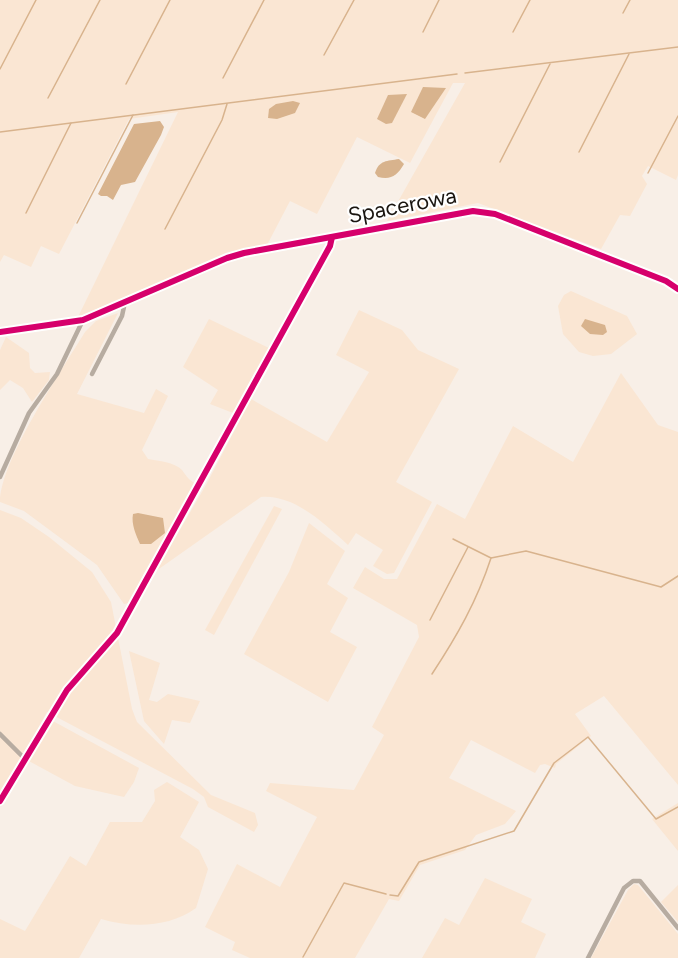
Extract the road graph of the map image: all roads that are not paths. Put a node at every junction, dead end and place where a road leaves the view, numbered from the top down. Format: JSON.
{"nodes":[{"id":1,"x":332,"y":237,"type":"junction"},
{"id":2,"x":678,"y":289,"type":"edge"},
{"id":3,"x":125,"y":302,"type":"junction"},
{"id":4,"x":83,"y":320,"type":"junction"},
{"id":5,"x":0,"y":332,"type":"edge"},
{"id":6,"x":92,"y":374,"type":"dead end"},
{"id":7,"x":0,"y":477,"type":"edge"},
{"id":8,"x":0,"y":734,"type":"edge"},
{"id":9,"x":24,"y":758,"type":"junction"},
{"id":10,"x":0,"y":801,"type":"edge"},
{"id":11,"x":678,"y":928,"type":"edge"},
{"id":12,"x":588,"y":958,"type":"edge"}],
"edges":[{"from":1,"to":2,"type":"street","name":"Spacerowa"},
{"from":1,"to":3,"type":"street","name":"Spacerowa"},
{"from":1,"to":9,"type":"street"},
{"from":3,"to":4,"type":"street","name":"Spacerowa"},
{"from":3,"to":6,"type":"street"},
{"from":4,"to":5,"type":"street","name":"Spacerowa"},
{"from":4,"to":7,"type":"street"},
{"from":8,"to":9,"type":"street"},
{"from":9,"to":10,"type":"street"},
{"from":11,"to":12,"type":"street"}]}
